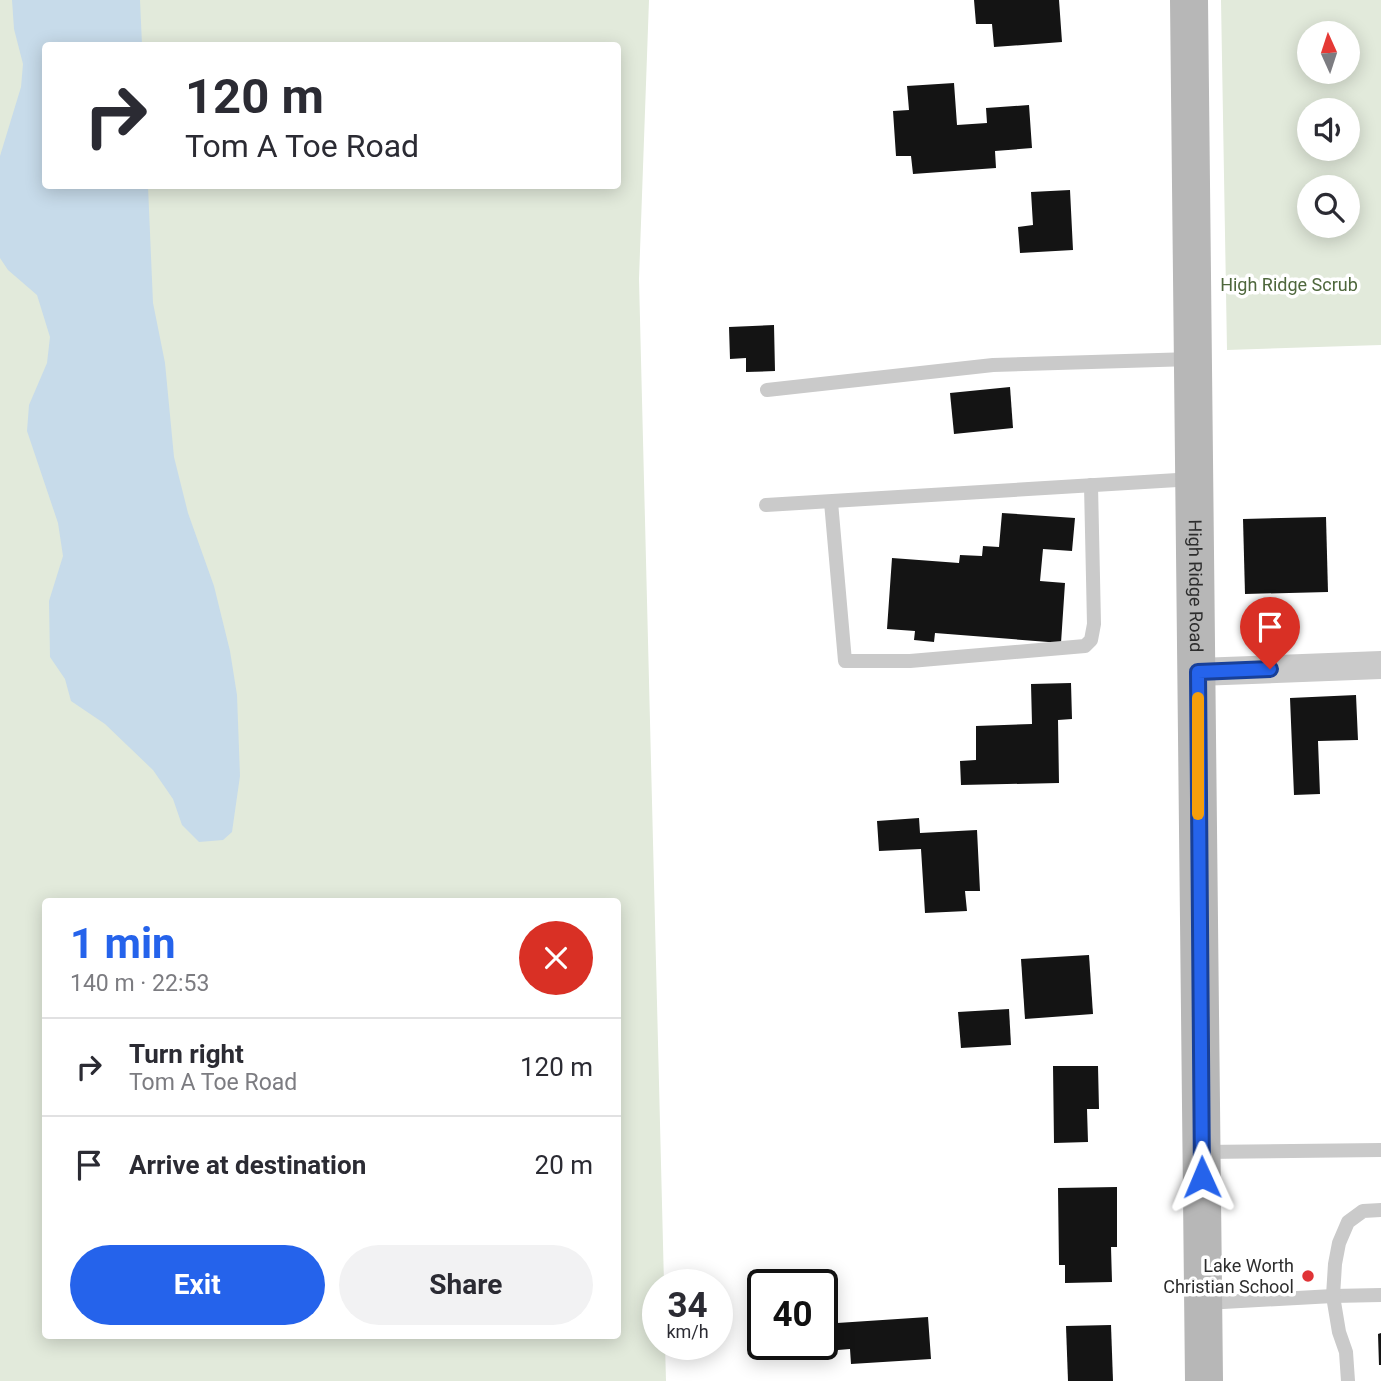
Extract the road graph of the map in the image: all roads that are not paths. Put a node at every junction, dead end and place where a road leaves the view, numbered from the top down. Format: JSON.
{"nodes":[{"id":1,"x":1189,"y":0,"type":"edge"},
{"id":2,"x":1194,"y":359,"type":"junction"},
{"id":3,"x":767,"y":390,"type":"dead end"},
{"id":4,"x":1195,"y":479,"type":"junction"},
{"id":5,"x":1091,"y":485,"type":"junction"},
{"id":6,"x":831,"y":502,"type":"junction"},
{"id":7,"x":766,"y":505,"type":"dead end"},
{"id":8,"x":1381,"y":665,"type":"edge"},
{"id":9,"x":1198,"y":672,"type":"junction"},
{"id":10,"x":1381,"y":1150,"type":"edge"},
{"id":11,"x":1201,"y":1152,"type":"junction"},
{"id":12,"x":1381,"y":1210,"type":"edge"},
{"id":13,"x":1381,"y":1295,"type":"edge"},
{"id":14,"x":1333,"y":1296,"type":"junction"},
{"id":15,"x":1204,"y":1303,"type":"junction"},
{"id":16,"x":1205,"y":1381,"type":"edge"},
{"id":17,"x":1349,"y":1381,"type":"edge"}],
"edges":[{"from":1,"to":2,"type":"street","name":"High Ridge Road"},
{"from":2,"to":3,"type":"lane"},
{"from":2,"to":4,"type":"street","name":"High Ridge Road"},
{"from":4,"to":5,"type":"lane"},
{"from":4,"to":9,"type":"street","name":"High Ridge Road"},
{"from":5,"to":6,"type":"lane"},
{"from":5,"to":6,"type":"lane"},
{"from":6,"to":7,"type":"lane"},
{"from":8,"to":9,"type":"street"},
{"from":9,"to":11,"type":"street","name":"High Ridge Road"},
{"from":10,"to":11,"type":"lane"},
{"from":11,"to":15,"type":"street","name":"High Ridge Road"},
{"from":12,"to":14,"type":"lane"},
{"from":13,"to":14,"type":"lane"},
{"from":14,"to":15,"type":"lane"},
{"from":14,"to":17,"type":"lane"},
{"from":15,"to":16,"type":"street","name":"High Ridge Road"}]}
